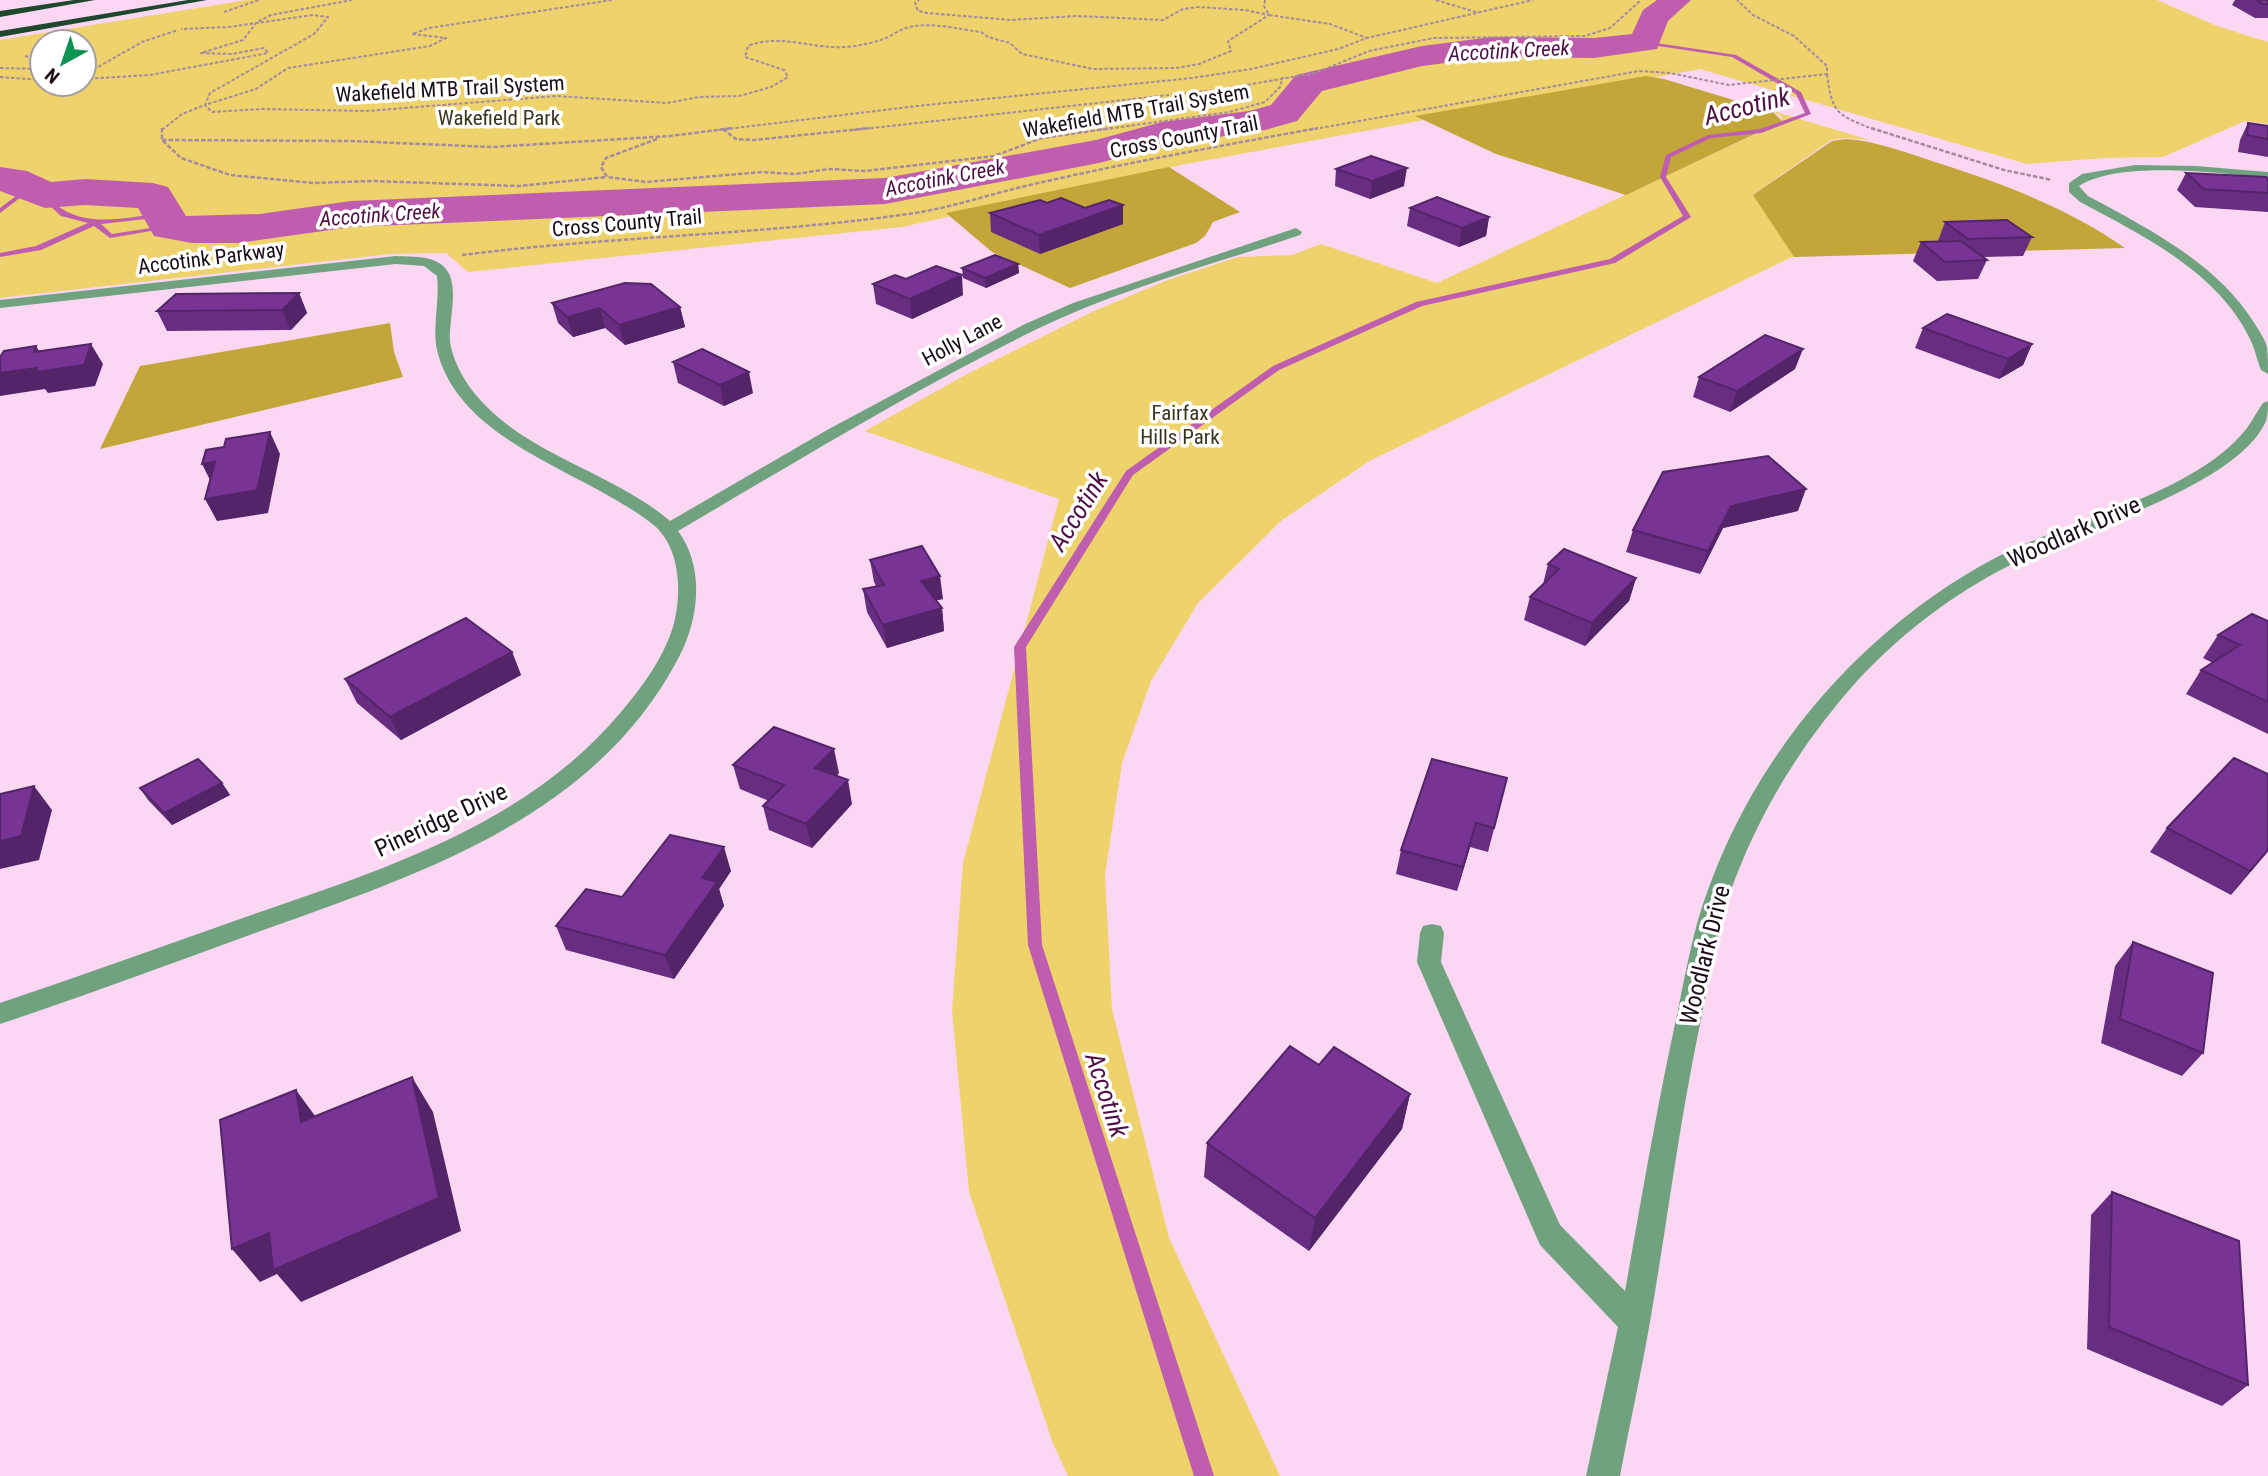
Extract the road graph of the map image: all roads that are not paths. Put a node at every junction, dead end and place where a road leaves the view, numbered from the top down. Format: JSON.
{"nodes":[{"id":1,"x":41,"y":0,"type":"edge"},
{"id":2,"x":91,"y":0,"type":"edge"},
{"id":3,"x":152,"y":0,"type":"edge"},
{"id":4,"x":203,"y":0,"type":"edge"},
{"id":5,"x":0,"y":6,"type":"edge"},
{"id":6,"x":0,"y":14,"type":"edge"},
{"id":7,"x":0,"y":24,"type":"edge"},
{"id":8,"x":0,"y":34,"type":"edge"},
{"id":9,"x":2268,"y":175,"type":"edge"},
{"id":10,"x":1296,"y":232,"type":"dead end"},
{"id":11,"x":0,"y":304,"type":"edge"},
{"id":12,"x":2268,"y":370,"type":"edge"},
{"id":13,"x":2268,"y":406,"type":"edge"},
{"id":14,"x":669,"y":529,"type":"junction"},
{"id":15,"x":1432,"y":933,"type":"dead end"},
{"id":16,"x":0,"y":1014,"type":"edge"},
{"id":17,"x":1634,"y":1322,"type":"junction"},
{"id":18,"x":1603,"y":1476,"type":"edge"}],
"edges":[{"from":1,"to":5,"type":"highway"},
{"from":2,"to":6,"type":"highway"},
{"from":3,"to":7,"type":"highway"},
{"from":4,"to":8,"type":"highway"},
{"from":9,"to":12,"type":"street"},
{"from":10,"to":14,"type":"street","name":"Holly Lane"},
{"from":11,"to":14,"type":"street","name":"Accotink Parkway"},
{"from":13,"to":17,"type":"street","name":"Woodlark Drive"},
{"from":14,"to":16,"type":"street","name":"Pineridge Drive"},
{"from":15,"to":17,"type":"street"},
{"from":17,"to":18,"type":"street","name":"Woodlark Drive"}]}
